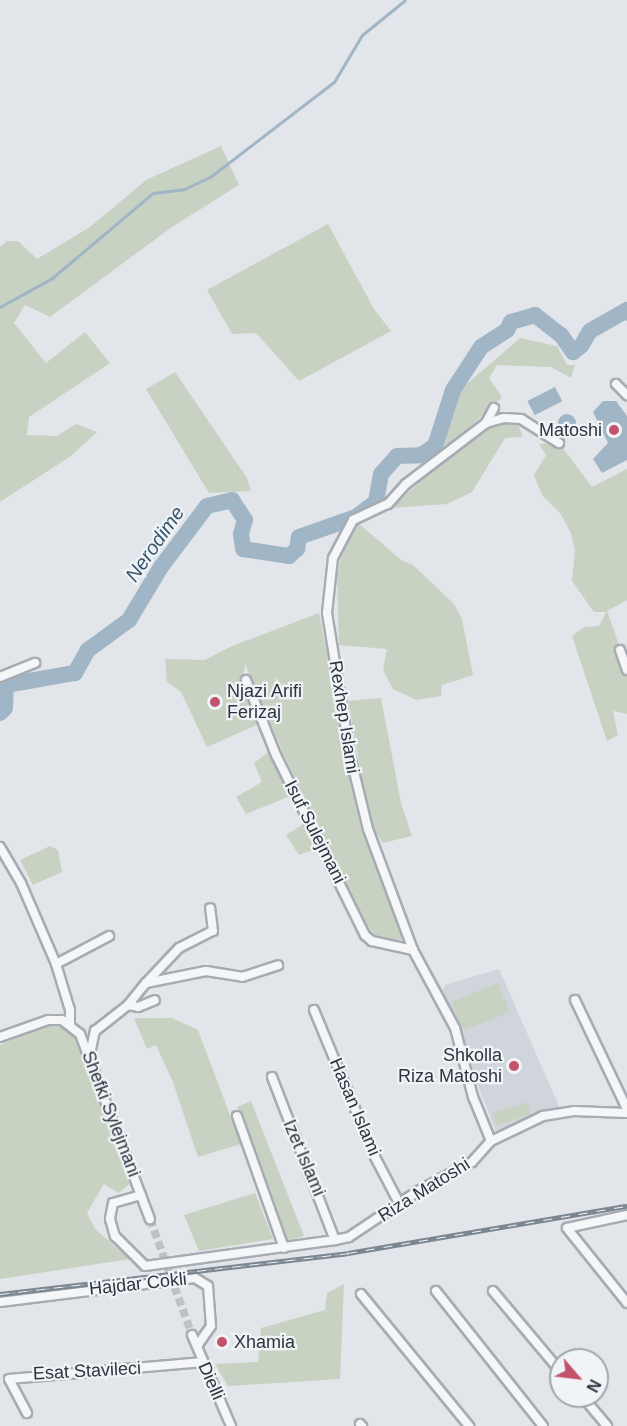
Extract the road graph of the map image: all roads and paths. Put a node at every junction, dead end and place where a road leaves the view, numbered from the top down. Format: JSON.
{"nodes":[{"id":1,"x":616,"y":384,"type":"dead end"},
{"id":2,"x":627,"y":395,"type":"edge"},
{"id":3,"x":494,"y":408,"type":"dead end"},
{"id":4,"x":486,"y":423,"type":"junction"},
{"id":5,"x":559,"y":443,"type":"dead end"},
{"id":6,"x":620,"y":650,"type":"dead end"},
{"id":7,"x":36,"y":663,"type":"dead end"},
{"id":8,"x":627,"y":670,"type":"edge"},
{"id":9,"x":0,"y":677,"type":"edge"},
{"id":10,"x":246,"y":680,"type":"dead end"},
{"id":11,"x":0,"y":848,"type":"edge"},
{"id":12,"x":210,"y":908,"type":"dead end"},
{"id":13,"x":109,"y":936,"type":"dead end"},
{"id":14,"x":413,"y":950,"type":"junction"},
{"id":15,"x":56,"y":964,"type":"junction"},
{"id":16,"x":278,"y":965,"type":"dead end"},
{"id":17,"x":146,"y":983,"type":"junction"},
{"id":18,"x":155,"y":1000,"type":"dead end"},
{"id":19,"x":575,"y":1000,"type":"dead end"},
{"id":20,"x":128,"y":1005,"type":"junction"},
{"id":21,"x":314,"y":1010,"type":"dead end"},
{"id":22,"x":70,"y":1024,"type":"junction"},
{"id":23,"x":98,"y":1027,"type":"junction"},
{"id":24,"x":80,"y":1034,"type":"junction"},
{"id":25,"x":0,"y":1037,"type":"edge"},
{"id":26,"x":90,"y":1054,"type":"junction"},
{"id":27,"x":272,"y":1077,"type":"dead end"},
{"id":28,"x":627,"y":1111,"type":"edge"},
{"id":29,"x":237,"y":1116,"type":"dead end"},
{"id":30,"x":491,"y":1141,"type":"junction"},
{"id":31,"x":141,"y":1195,"type":"junction"},
{"id":32,"x":399,"y":1203,"type":"junction"},
{"id":33,"x":627,"y":1215,"type":"edge"},
{"id":34,"x":150,"y":1220,"type":"tunnel mouth"},
{"id":35,"x":335,"y":1240,"type":"junction"},
{"id":36,"x":284,"y":1248,"type":"junction"},
{"id":37,"x":493,"y":1291,"type":"dead end"},
{"id":38,"x":436,"y":1292,"type":"dead end"},
{"id":39,"x":361,"y":1294,"type":"dead end"},
{"id":40,"x":0,"y":1302,"type":"edge"},
{"id":41,"x":627,"y":1303,"type":"edge"},
{"id":42,"x":192,"y":1335,"type":"tunnel mouth"},
{"id":43,"x":196,"y":1346,"type":"junction"},
{"id":44,"x":549,"y":1358,"type":"edge"},
{"id":45,"x":203,"y":1362,"type":"junction"},
{"id":46,"x":592,"y":1408,"type":"edge"},
{"id":47,"x":27,"y":1413,"type":"dead end"},
{"id":48,"x":231,"y":1426,"type":"edge"},
{"id":49,"x":469,"y":1426,"type":"edge"},
{"id":50,"x":543,"y":1426,"type":"edge"},
{"id":51,"x":607,"y":1426,"type":"edge"}],
"edges":[{"from":1,"to":2,"type":"street"},
{"from":3,"to":4,"type":"street"},
{"from":4,"to":5,"type":"street","name":"Rexhep Islami"},
{"from":4,"to":14,"type":"street","name":"Rexhep Islami"},
{"from":6,"to":8,"type":"street"},
{"from":7,"to":9,"type":"street"},
{"from":10,"to":14,"type":"street","name":"Isuf Sulejmani"},
{"from":11,"to":15,"type":"street"},
{"from":12,"to":17,"type":"street"},
{"from":13,"to":15,"type":"street"},
{"from":14,"to":30,"type":"street","name":"Rexhep Islami"},
{"from":15,"to":22,"type":"street"},
{"from":16,"to":17,"type":"street"},
{"from":17,"to":20,"type":"street"},
{"from":18,"to":20,"type":"street"},
{"from":19,"to":28,"type":"street","name":"Riza Matoshi"},
{"from":20,"to":23,"type":"street"},
{"from":21,"to":32,"type":"street","name":"Hasan Islami"},
{"from":22,"to":24,"type":"street","name":"Shefki Sylejmani"},
{"from":22,"to":25,"type":"street"},
{"from":23,"to":24,"type":"street"},
{"from":23,"to":26,"type":"street"},
{"from":24,"to":26,"type":"street","name":"Shefki Sylejmani"},
{"from":26,"to":31,"type":"street","name":"Shefki Sylejmani"},
{"from":27,"to":35,"type":"street","name":"Izet Islami"},
{"from":28,"to":30,"type":"street","name":"Riza Matoshi"},
{"from":29,"to":36,"type":"street"},
{"from":30,"to":32,"type":"street","name":"Riza Matoshi"},
{"from":31,"to":34,"type":"street","name":"Shefki Sylejmani"},
{"from":31,"to":36,"type":"street","name":"Riza Matoshi"},
{"from":32,"to":35,"type":"street","name":"Riza Matoshi"},
{"from":33,"to":41,"type":"street"},
{"from":35,"to":36,"type":"street","name":"Riza Matoshi"},
{"from":37,"to":44,"type":"street"},
{"from":38,"to":50,"type":"street"},
{"from":39,"to":49,"type":"street"},
{"from":40,"to":43,"type":"street","name":"Hajdar Cokli"},
{"from":42,"to":43,"type":"street","name":"Dielli"},
{"from":43,"to":45,"type":"street","name":"Dielli"},
{"from":45,"to":47,"type":"street","name":"Esat Stavileci"},
{"from":45,"to":48,"type":"street","name":"Dielli"},
{"from":46,"to":51,"type":"street"}]}
